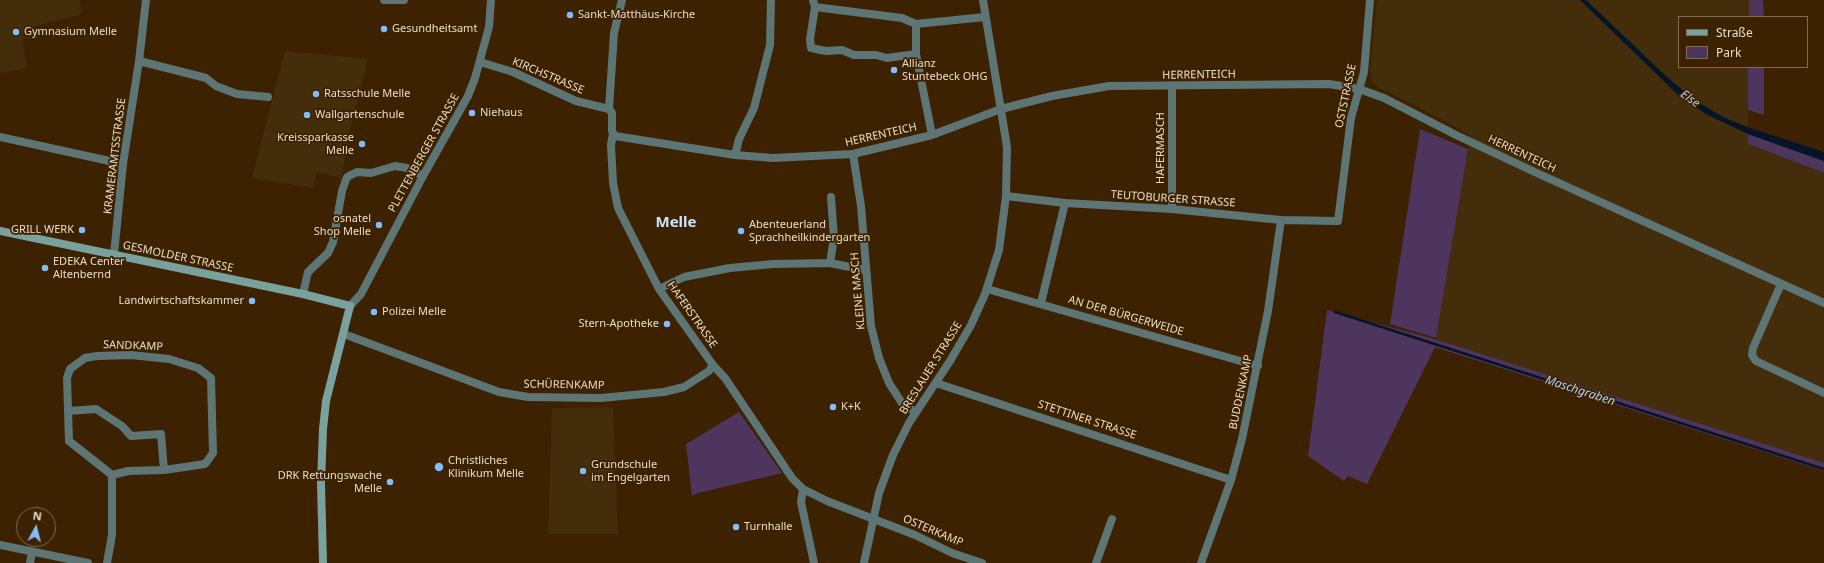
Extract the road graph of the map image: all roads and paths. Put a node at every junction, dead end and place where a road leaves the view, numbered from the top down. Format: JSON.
{"nodes":[{"id":1,"x":146,"y":0,"type":"edge"},
{"id":2,"x":384,"y":0,"type":"edge"},
{"id":3,"x":404,"y":0,"type":"edge"},
{"id":4,"x":491,"y":0,"type":"edge"},
{"id":5,"x":771,"y":0,"type":"edge"},
{"id":6,"x":983,"y":0,"type":"edge"},
{"id":7,"x":1370,"y":0,"type":"edge"},
{"id":8,"x":622,"y":1,"type":"edge"},
{"id":9,"x":814,"y":4,"type":"edge"},
{"id":10,"x":985,"y":17,"type":"junction"},
{"id":11,"x":916,"y":24,"type":"junction"},
{"id":12,"x":916,"y":54,"type":"junction"},
{"id":13,"x":139,"y":60,"type":"junction"},
{"id":14,"x":480,"y":62,"type":"junction"},
{"id":15,"x":1172,"y":86,"type":"junction"},
{"id":16,"x":1358,"y":89,"type":"junction"},
{"id":17,"x":268,"y":97,"type":"dead end"},
{"id":18,"x":609,"y":109,"type":"junction"},
{"id":19,"x":1001,"y":109,"type":"junction"},
{"id":20,"x":613,"y":133,"type":"junction"},
{"id":21,"x":932,"y":135,"type":"junction"},
{"id":22,"x":0,"y":137,"type":"edge"},
{"id":23,"x":853,"y":154,"type":"junction"},
{"id":24,"x":735,"y":155,"type":"junction"},
{"id":25,"x":123,"y":164,"type":"junction"},
{"id":26,"x":423,"y":176,"type":"junction"},
{"id":27,"x":1006,"y":196,"type":"junction"},
{"id":28,"x":831,"y":197,"type":"dead end"},
{"id":29,"x":1065,"y":203,"type":"junction"},
{"id":30,"x":1172,"y":210,"type":"junction"},
{"id":31,"x":1281,"y":220,"type":"junction"},
{"id":32,"x":1338,"y":220,"type":"joint"},
{"id":33,"x":0,"y":231,"type":"edge"},
{"id":34,"x":114,"y":254,"type":"junction"},
{"id":35,"x":830,"y":263,"type":"junction"},
{"id":36,"x":865,"y":270,"type":"junction"},
{"id":37,"x":1781,"y":284,"type":"junction"},
{"id":38,"x":659,"y":289,"type":"junction"},
{"id":39,"x":987,"y":289,"type":"junction"},
{"id":40,"x":303,"y":294,"type":"junction"},
{"id":41,"x":1041,"y":303,"type":"junction"},
{"id":42,"x":1824,"y":303,"type":"edge"},
{"id":43,"x":350,"y":306,"type":"junction"},
{"id":44,"x":344,"y":334,"type":"junction"},
{"id":45,"x":713,"y":365,"type":"junction"},
{"id":46,"x":1258,"y":366,"type":"junction"},
{"id":47,"x":936,"y":383,"type":"junction"},
{"id":48,"x":1824,"y":392,"type":"edge"},
{"id":49,"x":68,"y":411,"type":"junction"},
{"id":50,"x":916,"y":412,"type":"junction"},
{"id":51,"x":164,"y":470,"type":"junction"},
{"id":52,"x":112,"y":475,"type":"junction"},
{"id":53,"x":1231,"y":480,"type":"junction"},
{"id":54,"x":803,"y":489,"type":"junction"},
{"id":55,"x":874,"y":518,"type":"junction"},
{"id":56,"x":1112,"y":519,"type":"dead end"},
{"id":57,"x":0,"y":545,"type":"edge"},
{"id":58,"x":32,"y":552,"type":"junction"},
{"id":59,"x":30,"y":563,"type":"edge"},
{"id":60,"x":88,"y":563,"type":"edge"},
{"id":61,"x":107,"y":563,"type":"edge"},
{"id":62,"x":324,"y":563,"type":"edge"},
{"id":63,"x":814,"y":563,"type":"edge"},
{"id":64,"x":864,"y":563,"type":"edge"},
{"id":65,"x":982,"y":563,"type":"edge"},
{"id":66,"x":1096,"y":563,"type":"edge"},
{"id":67,"x":1201,"y":563,"type":"edge"}],
"edges":[{"from":1,"to":13,"type":"street","name":"KRAMERAMTSSTRASSE"},
{"from":2,"to":3,"type":"street"},
{"from":4,"to":14,"type":"street","name":"PLETTENBERGER STRASSE"},
{"from":5,"to":24,"type":"street"},
{"from":6,"to":10,"type":"street","name":"BRESLAUER STRASSE"},
{"from":7,"to":16,"type":"street","name":"OSTSTRASSE"},
{"from":8,"to":18,"type":"street"},
{"from":9,"to":11,"type":"street"},
{"from":9,"to":12,"type":"street"},
{"from":10,"to":11,"type":"street"},
{"from":10,"to":19,"type":"street","name":"BRESLAUER STRASSE"},
{"from":11,"to":12,"type":"street"},
{"from":12,"to":21,"type":"street"},
{"from":13,"to":17,"type":"street"},
{"from":13,"to":25,"type":"street","name":"KRAMERAMTSSTRASSE"},
{"from":14,"to":18,"type":"street","name":"KIRCHSTRASSE"},
{"from":14,"to":26,"type":"street","name":"PLETTENBERGER STRASSE"},
{"from":15,"to":16,"type":"street","name":"HERRENTEICH"},
{"from":15,"to":19,"type":"street","name":"HERRENTEICH"},
{"from":15,"to":30,"type":"street","name":"HAFERMASCH"},
{"from":16,"to":32,"type":"street","name":"OSTSTRASSE"},
{"from":16,"to":37,"type":"street","name":"HERRENTEICH"},
{"from":18,"to":20,"type":"street"},
{"from":19,"to":21,"type":"street","name":"HERRENTEICH"},
{"from":19,"to":27,"type":"street","name":"BRESLAUER STRASSE"},
{"from":20,"to":24,"type":"street","name":"HERRENTEICH"},
{"from":20,"to":38,"type":"street","name":"HAFERSTRASSE"},
{"from":21,"to":23,"type":"street","name":"HERRENTEICH"},
{"from":22,"to":25,"type":"street"},
{"from":23,"to":24,"type":"street","name":"HERRENTEICH"},
{"from":23,"to":36,"type":"street","name":"KLEINE MASCH"},
{"from":25,"to":34,"type":"street","name":"KRAMERAMTSSTRASSE"},
{"from":26,"to":40,"type":"street"},
{"from":26,"to":43,"type":"street","name":"PLETTENBERGER STRASSE"},
{"from":27,"to":29,"type":"street","name":"TEUTOBURGER STRASSE"},
{"from":27,"to":39,"type":"street","name":"BRESLAUER STRASSE"},
{"from":28,"to":35,"type":"street"},
{"from":29,"to":30,"type":"street","name":"TEUTOBURGER STRASSE"},
{"from":29,"to":41,"type":"street"},
{"from":30,"to":31,"type":"street","name":"TEUTOBURGER STRASSE"},
{"from":31,"to":32,"type":"street","name":"TEUTOBURGER STRASSE"},
{"from":31,"to":46,"type":"street","name":"BUDDENKAMP"},
{"from":33,"to":34,"type":"main road","name":"GESMOLDER STRASSE"},
{"from":34,"to":40,"type":"main road","name":"GESMOLDER STRASSE"},
{"from":35,"to":36,"type":"street"},
{"from":35,"to":38,"type":"street"},
{"from":36,"to":50,"type":"street","name":"KLEINE MASCH"},
{"from":37,"to":42,"type":"street","name":"HERRENTEICH"},
{"from":37,"to":48,"type":"street"},
{"from":38,"to":45,"type":"street","name":"HAFERSTRASSE"},
{"from":39,"to":41,"type":"street","name":"AN DER BÜRGERWEIDE"},
{"from":39,"to":47,"type":"street","name":"BRESLAUER STRASSE"},
{"from":40,"to":43,"type":"main road","name":"GESMOLDER STRASSE"},
{"from":41,"to":46,"type":"street","name":"AN DER BÜRGERWEIDE"},
{"from":43,"to":44,"type":"main road"},
{"from":44,"to":45,"type":"street","name":"SCHÜRENKAMP"},
{"from":44,"to":62,"type":"main road"},
{"from":45,"to":54,"type":"street","name":"HAFERSTRASSE"},
{"from":46,"to":53,"type":"street","name":"BUDDENKAMP"},
{"from":47,"to":50,"type":"street","name":"BRESLAUER STRASSE"},
{"from":47,"to":53,"type":"street","name":"STETTINER STRASSE"},
{"from":49,"to":51,"type":"street"},
{"from":49,"to":51,"type":"street","name":"SANDKAMP"},
{"from":49,"to":52,"type":"street","name":"SANDKAMP"},
{"from":50,"to":55,"type":"street","name":"BRESLAUER STRASSE"},
{"from":51,"to":52,"type":"street","name":"SANDKAMP"},
{"from":52,"to":61,"type":"street"},
{"from":53,"to":67,"type":"street","name":"BUDDENKAMP"},
{"from":54,"to":55,"type":"street","name":"HAFERSTRASSE"},
{"from":54,"to":63,"type":"street"},
{"from":55,"to":64,"type":"street","name":"BRESLAUER STRASSE"},
{"from":55,"to":65,"type":"street","name":"OSTERKAMP"},
{"from":56,"to":66,"type":"street"},
{"from":57,"to":58,"type":"street"},
{"from":58,"to":59,"type":"street"},
{"from":58,"to":60,"type":"street"}]}
